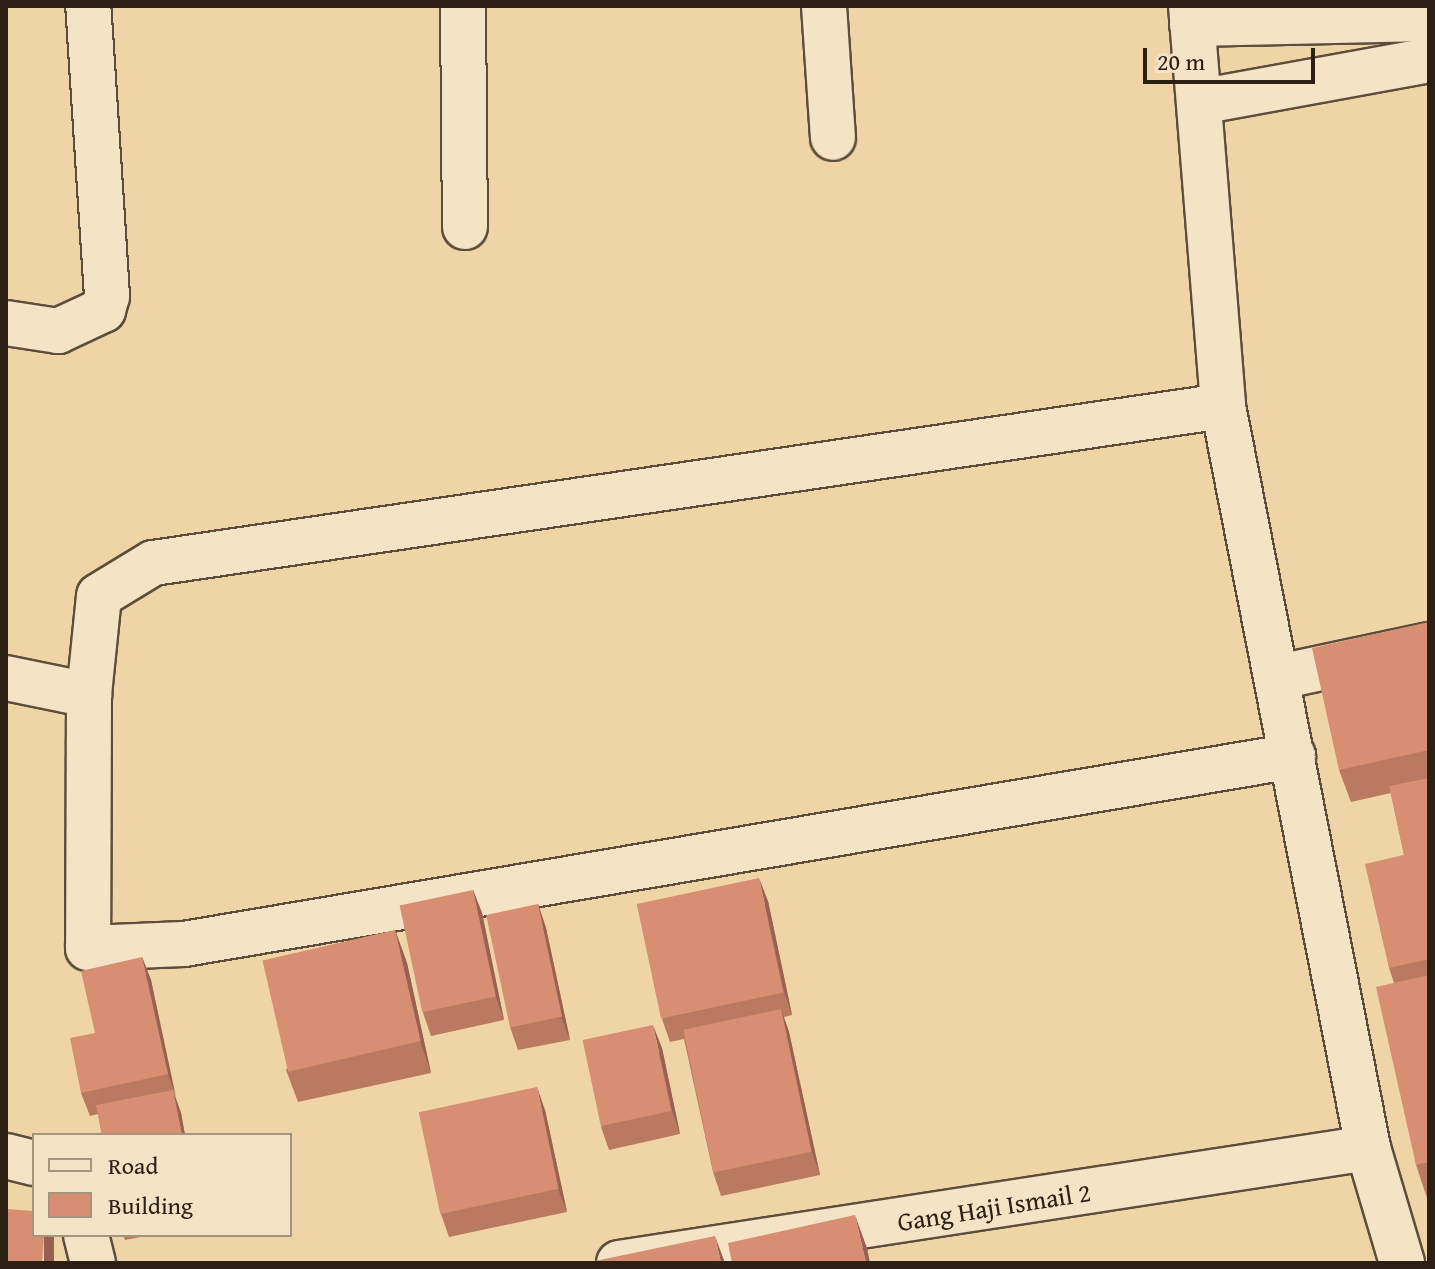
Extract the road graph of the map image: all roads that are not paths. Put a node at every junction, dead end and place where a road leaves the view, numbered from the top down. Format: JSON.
{"nodes":[{"id":1,"x":88,"y":6,"type":"edge"},
{"id":2,"x":463,"y":6,"type":"edge"},
{"id":3,"x":824,"y":6,"type":"edge"},
{"id":4,"x":1192,"y":15,"type":"edge"},
{"id":5,"x":1429,"y":19,"type":"edge"},
{"id":6,"x":1427,"y":69,"type":"edge"},
{"id":7,"x":1199,"y":102,"type":"junction"},
{"id":8,"x":833,"y":138,"type":"dead end"},
{"id":9,"x":465,"y":227,"type":"dead end"},
{"id":10,"x":6,"y":323,"type":"edge"},
{"id":11,"x":1223,"y":406,"type":"junction"},
{"id":12,"x":1429,"y":645,"type":"edge"},
{"id":13,"x":1279,"y":677,"type":"junction"},
{"id":14,"x":6,"y":678,"type":"edge"},
{"id":15,"x":89,"y":695,"type":"junction"},
{"id":16,"x":1293,"y":756,"type":"junction"},
{"id":17,"x":1368,"y":1148,"type":"junction"},
{"id":18,"x":6,"y":1156,"type":"edge"},
{"id":19,"x":32,"y":1162,"type":"edge"},
{"id":20,"x":86,"y":1237,"type":"edge"},
{"id":21,"x":93,"y":1263,"type":"edge"},
{"id":22,"x":619,"y":1263,"type":"edge"},
{"id":23,"x":1402,"y":1263,"type":"edge"}],
"edges":[{"from":1,"to":10,"type":"street"},
{"from":2,"to":9,"type":"street"},
{"from":3,"to":8,"type":"street"},
{"from":4,"to":5,"type":"street"},
{"from":4,"to":7,"type":"street"},
{"from":6,"to":7,"type":"street"},
{"from":7,"to":11,"type":"street"},
{"from":11,"to":13,"type":"street"},
{"from":11,"to":15,"type":"street"},
{"from":12,"to":13,"type":"street"},
{"from":13,"to":16,"type":"street"},
{"from":14,"to":15,"type":"street"},
{"from":15,"to":16,"type":"street"},
{"from":16,"to":17,"type":"street"},
{"from":17,"to":22,"type":"street","name":"Gang Haji Ismail 2"},
{"from":17,"to":23,"type":"street"},
{"from":18,"to":19,"type":"street"},
{"from":20,"to":21,"type":"street"}]}
